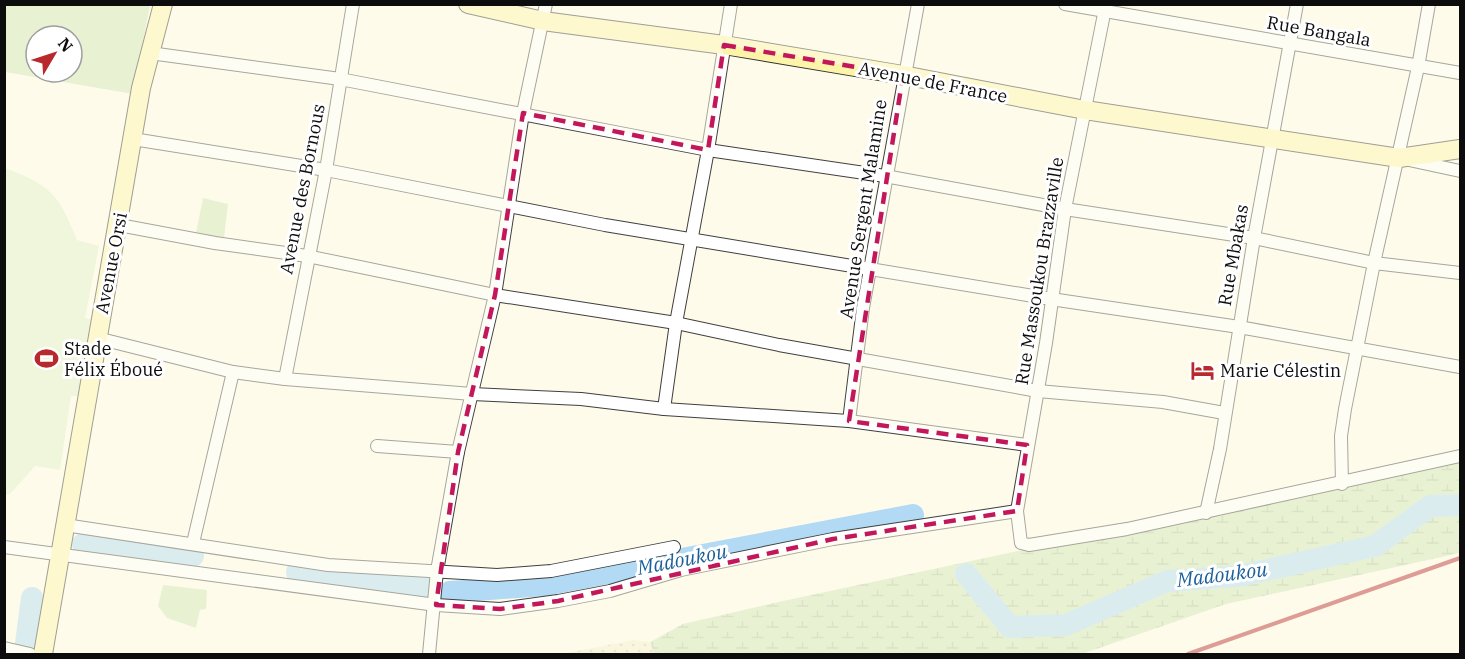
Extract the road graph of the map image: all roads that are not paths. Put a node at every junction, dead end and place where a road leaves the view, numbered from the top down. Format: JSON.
{"nodes":[{"id":1,"x":353,"y":4,"type":"edge"},
{"id":2,"x":468,"y":4,"type":"edge"},
{"id":3,"x":731,"y":4,"type":"edge"},
{"id":4,"x":918,"y":4,"type":"edge"},
{"id":5,"x":1065,"y":4,"type":"edge"},
{"id":6,"x":1297,"y":4,"type":"edge"},
{"id":7,"x":1429,"y":4,"type":"edge"},
{"id":8,"x":160,"y":8,"type":"edge"},
{"id":9,"x":1106,"y":8,"type":"edge"},
{"id":10,"x":545,"y":13,"type":"edge"},
{"id":11,"x":724,"y":45,"type":"junction"},
{"id":12,"x":1292,"y":45,"type":"junction"},
{"id":13,"x":150,"y":52,"type":"junction"},
{"id":14,"x":1418,"y":68,"type":"junction"},
{"id":15,"x":1461,"y":73,"type":"edge"},
{"id":16,"x":903,"y":75,"type":"junction"},
{"id":17,"x":340,"y":79,"type":"junction"},
{"id":18,"x":1085,"y":110,"type":"junction"},
{"id":19,"x":523,"y":113,"type":"junction"},
{"id":20,"x":133,"y":139,"type":"junction"},
{"id":21,"x":1273,"y":139,"type":"junction"},
{"id":22,"x":1461,"y":149,"type":"edge"},
{"id":23,"x":708,"y":150,"type":"junction"},
{"id":24,"x":1399,"y":158,"type":"junction"},
{"id":25,"x":326,"y":170,"type":"junction"},
{"id":26,"x":1461,"y":171,"type":"edge"},
{"id":27,"x":885,"y":176,"type":"junction"},
{"id":28,"x":510,"y":206,"type":"junction"},
{"id":29,"x":1065,"y":209,"type":"junction"},
{"id":30,"x":119,"y":225,"type":"junction"},
{"id":31,"x":692,"y":238,"type":"junction"},
{"id":32,"x":1254,"y":238,"type":"junction"},
{"id":33,"x":307,"y":256,"type":"junction"},
{"id":34,"x":1374,"y":263,"type":"junction"},
{"id":35,"x":870,"y":269,"type":"junction"},
{"id":36,"x":1461,"y":273,"type":"edge"},
{"id":37,"x":495,"y":295,"type":"junction"},
{"id":38,"x":1051,"y":300,"type":"junction"},
{"id":39,"x":675,"y":323,"type":"junction"},
{"id":40,"x":1239,"y":327,"type":"junction"},
{"id":41,"x":97,"y":339,"type":"junction"},
{"id":42,"x":1357,"y":350,"type":"junction"},
{"id":43,"x":858,"y":357,"type":"junction"},
{"id":44,"x":1461,"y":367,"type":"edge"},
{"id":45,"x":233,"y":372,"type":"junction"},
{"id":46,"x":285,"y":379,"type":"junction"},
{"id":47,"x":1038,"y":391,"type":"junction"},
{"id":48,"x":472,"y":393,"type":"junction"},
{"id":49,"x":664,"y":409,"type":"junction"},
{"id":50,"x":1224,"y":412,"type":"junction"},
{"id":51,"x":849,"y":421,"type":"junction"},
{"id":52,"x":1027,"y":445,"type":"junction"},
{"id":53,"x":377,"y":446,"type":"dead end"},
{"id":54,"x":458,"y":452,"type":"junction"},
{"id":55,"x":1461,"y":456,"type":"edge"},
{"id":56,"x":1342,"y":484,"type":"junction"},
{"id":57,"x":1017,"y":511,"type":"junction"},
{"id":58,"x":1206,"y":513,"type":"junction"},
{"id":59,"x":65,"y":525,"type":"junction"},
{"id":60,"x":193,"y":543,"type":"junction"},
{"id":61,"x":4,"y":547,"type":"edge"},
{"id":62,"x":674,"y":547,"type":"dead end"},
{"id":63,"x":60,"y":556,"type":"junction"},
{"id":64,"x":437,"y":571,"type":"junction"},
{"id":65,"x":436,"y":605,"type":"junction"},
{"id":66,"x":4,"y":648,"type":"edge"},
{"id":67,"x":30,"y":654,"type":"edge"},
{"id":68,"x":43,"y":654,"type":"edge"},
{"id":69,"x":429,"y":654,"type":"edge"}],
"edges":[{"from":1,"to":17,"type":"street","name":"Avenue des Bornous"},
{"from":2,"to":10,"type":"main road","name":"Avenue de France"},
{"from":3,"to":11,"type":"street"},
{"from":4,"to":16,"type":"street","name":"Avenue Sergent Malamine"},
{"from":5,"to":9,"type":"street","name":"Rue Bangala"},
{"from":6,"to":12,"type":"street","name":"Rue Mbakas"},
{"from":7,"to":14,"type":"street"},
{"from":8,"to":13,"type":"main road","name":"Avenue Orsi"},
{"from":9,"to":12,"type":"street","name":"Rue Bangala"},
{"from":9,"to":18,"type":"street","name":"Rue Massoukou Brazzaville"},
{"from":10,"to":11,"type":"main road","name":"Avenue de France"},
{"from":10,"to":19,"type":"street"},
{"from":11,"to":16,"type":"main road","name":"Avenue de France"},
{"from":11,"to":23,"type":"street"},
{"from":12,"to":14,"type":"street","name":"Rue Bangala"},
{"from":12,"to":21,"type":"street","name":"Rue Mbakas"},
{"from":13,"to":17,"type":"street"},
{"from":13,"to":20,"type":"main road","name":"Avenue Orsi"},
{"from":14,"to":15,"type":"street","name":"Rue Bangala"},
{"from":14,"to":24,"type":"street"},
{"from":16,"to":18,"type":"main road","name":"Avenue de France"},
{"from":16,"to":27,"type":"street","name":"Avenue Sergent Malamine"},
{"from":17,"to":19,"type":"street"},
{"from":17,"to":25,"type":"street","name":"Avenue des Bornous"},
{"from":18,"to":21,"type":"main road","name":"Avenue de France"},
{"from":18,"to":29,"type":"street","name":"Rue Massoukou Brazzaville"},
{"from":19,"to":23,"type":"street"},
{"from":19,"to":28,"type":"street"},
{"from":20,"to":25,"type":"street"},
{"from":20,"to":30,"type":"main road","name":"Avenue Orsi"},
{"from":21,"to":24,"type":"main road","name":"Avenue de France"},
{"from":21,"to":32,"type":"street","name":"Rue Mbakas"},
{"from":22,"to":24,"type":"main road","name":"Avenue de France"},
{"from":23,"to":27,"type":"street"},
{"from":23,"to":31,"type":"street"},
{"from":24,"to":26,"type":"street"},
{"from":24,"to":34,"type":"street"},
{"from":25,"to":28,"type":"street"},
{"from":25,"to":33,"type":"street","name":"Avenue des Bornous"},
{"from":27,"to":29,"type":"street"},
{"from":27,"to":35,"type":"street","name":"Avenue Sergent Malamine"},
{"from":28,"to":31,"type":"street"},
{"from":28,"to":37,"type":"street"},
{"from":29,"to":32,"type":"street"},
{"from":29,"to":38,"type":"street","name":"Rue Massoukou Brazzaville"},
{"from":30,"to":33,"type":"street"},
{"from":30,"to":41,"type":"main road","name":"Avenue Orsi"},
{"from":31,"to":35,"type":"street"},
{"from":31,"to":39,"type":"street"},
{"from":32,"to":34,"type":"street"},
{"from":32,"to":40,"type":"street","name":"Rue Mbakas"},
{"from":33,"to":37,"type":"street"},
{"from":33,"to":46,"type":"street","name":"Avenue des Bornous"},
{"from":34,"to":36,"type":"street"},
{"from":34,"to":42,"type":"street"},
{"from":35,"to":38,"type":"street"},
{"from":35,"to":43,"type":"street","name":"Avenue Sergent Malamine"},
{"from":37,"to":39,"type":"street"},
{"from":37,"to":48,"type":"street"},
{"from":38,"to":40,"type":"street"},
{"from":38,"to":47,"type":"street","name":"Rue Massoukou Brazzaville"},
{"from":39,"to":43,"type":"street"},
{"from":39,"to":49,"type":"street"},
{"from":40,"to":42,"type":"street"},
{"from":40,"to":50,"type":"street","name":"Rue Mbakas"},
{"from":41,"to":45,"type":"street"},
{"from":41,"to":59,"type":"main road","name":"Avenue Orsi"},
{"from":42,"to":44,"type":"street"},
{"from":42,"to":56,"type":"street"},
{"from":43,"to":47,"type":"street"},
{"from":43,"to":51,"type":"street","name":"Avenue Sergent Malamine"},
{"from":45,"to":46,"type":"street"},
{"from":45,"to":60,"type":"street"},
{"from":46,"to":48,"type":"street"},
{"from":47,"to":50,"type":"street"},
{"from":47,"to":52,"type":"street","name":"Rue Massoukou Brazzaville"},
{"from":48,"to":49,"type":"street"},
{"from":48,"to":54,"type":"street"},
{"from":49,"to":51,"type":"street"},
{"from":50,"to":58,"type":"street","name":"Rue Mbakas"},
{"from":51,"to":52,"type":"street"},
{"from":52,"to":57,"type":"street","name":"Rue Massoukou Brazzaville"},
{"from":53,"to":54,"type":"street"},
{"from":54,"to":64,"type":"street"},
{"from":55,"to":56,"type":"street"},
{"from":56,"to":58,"type":"street"},
{"from":57,"to":58,"type":"street","name":"Rue Massoukou Brazzaville"},
{"from":57,"to":65,"type":"street"},
{"from":59,"to":60,"type":"street"},
{"from":59,"to":63,"type":"main road","name":"Avenue Orsi"},
{"from":60,"to":64,"type":"street"},
{"from":61,"to":63,"type":"street"},
{"from":62,"to":64,"type":"street"},
{"from":63,"to":65,"type":"street"},
{"from":63,"to":68,"type":"main road","name":"Avenue Orsi"},
{"from":64,"to":65,"type":"street"},
{"from":65,"to":69,"type":"street"},
{"from":66,"to":67,"type":"street"}]}
